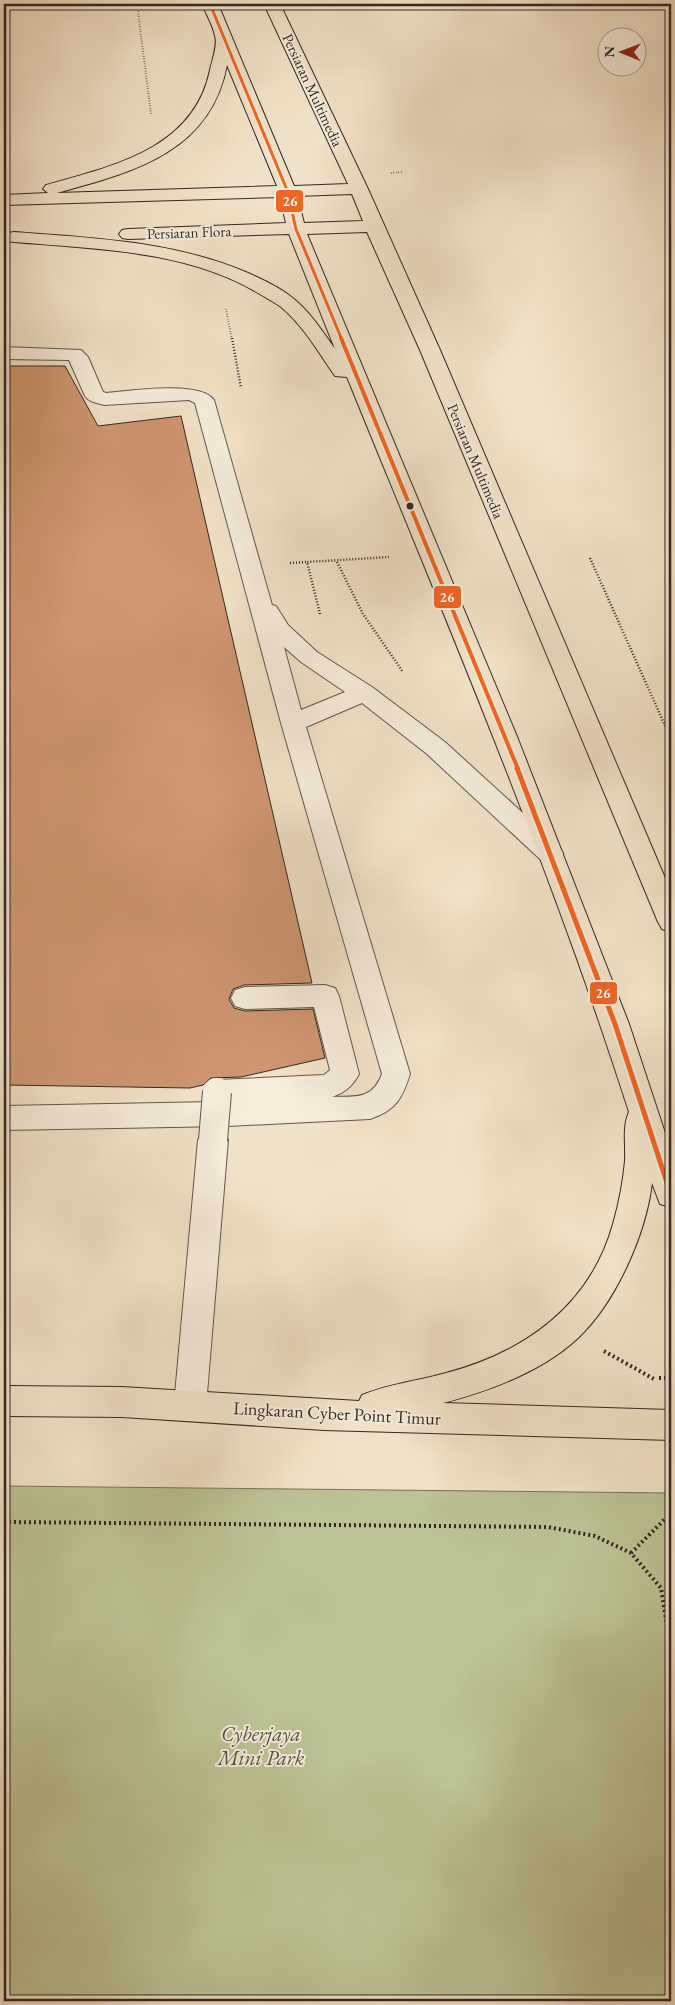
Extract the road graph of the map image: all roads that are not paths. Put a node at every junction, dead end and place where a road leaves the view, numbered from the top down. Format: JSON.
{"nodes":[{"id":1,"x":210,"y":4,"type":"edge"},
{"id":2,"x":272,"y":4,"type":"edge"},
{"id":3,"x":224,"y":37,"type":"junction"},
{"id":4,"x":359,"y":189,"type":"junction"},
{"id":5,"x":287,"y":190,"type":"junction"},
{"id":6,"x":4,"y":199,"type":"edge"},
{"id":7,"x":374,"y":226,"type":"junction"},
{"id":8,"x":296,"y":229,"type":"junction"},
{"id":9,"x":9,"y":237,"type":"edge"},
{"id":10,"x":4,"y":353,"type":"edge"},
{"id":11,"x":374,"y":418,"type":"junction"},
{"id":12,"x":259,"y":596,"type":"junction"},
{"id":13,"x":364,"y":693,"type":"junction"},
{"id":14,"x":293,"y":723,"type":"junction"},
{"id":15,"x":550,"y":853,"type":"junction"},
{"id":16,"x":671,"y":922,"type":"edge"},
{"id":17,"x":245,"y":998,"type":"dead end"},
{"id":18,"x":640,"y":1097,"type":"junction"},
{"id":19,"x":4,"y":1118,"type":"edge"},
{"id":20,"x":671,"y":1195,"type":"edge"},
{"id":21,"x":4,"y":1401,"type":"edge"},
{"id":22,"x":190,"y":1406,"type":"junction"},
{"id":23,"x":324,"y":1415,"type":"junction"},
{"id":24,"x":671,"y":1425,"type":"edge"}],
"edges":[{"from":1,"to":3,"type":"main road"},
{"from":2,"to":4,"type":"main road","name":"Persiaran Multimedia"},
{"from":3,"to":5,"type":"main road"},
{"from":3,"to":6,"type":"main road"},
{"from":4,"to":5,"type":"main road"},
{"from":4,"to":7,"type":"main road","name":"Persiaran Multimedia"},
{"from":5,"to":6,"type":"main road"},
{"from":5,"to":8,"type":"main road"},
{"from":7,"to":8,"type":"main road","name":"Persiaran Flora"},
{"from":7,"to":16,"type":"main road","name":"Persiaran Multimedia"},
{"from":8,"to":9,"type":"main road","name":"Persiaran Flora"},
{"from":8,"to":11,"type":"main road"},
{"from":9,"to":11,"type":"main road"},
{"from":10,"to":12,"type":"lane"},
{"from":11,"to":15,"type":"main road"},
{"from":12,"to":13,"type":"lane"},
{"from":12,"to":14,"type":"lane"},
{"from":13,"to":14,"type":"lane"},
{"from":13,"to":15,"type":"lane"},
{"from":14,"to":19,"type":"lane"},
{"from":15,"to":18,"type":"main road"},
{"from":17,"to":22,"type":"lane","bridge":true},
{"from":18,"to":20,"type":"main road"},
{"from":18,"to":23,"type":"main road"},
{"from":21,"to":22,"type":"main road","name":"Lingkaran Cyber Point Timur"},
{"from":22,"to":23,"type":"main road","name":"Lingkaran Cyber Point Timur"},
{"from":23,"to":24,"type":"main road","name":"Lingkaran Cyber Point Timur"}]}
